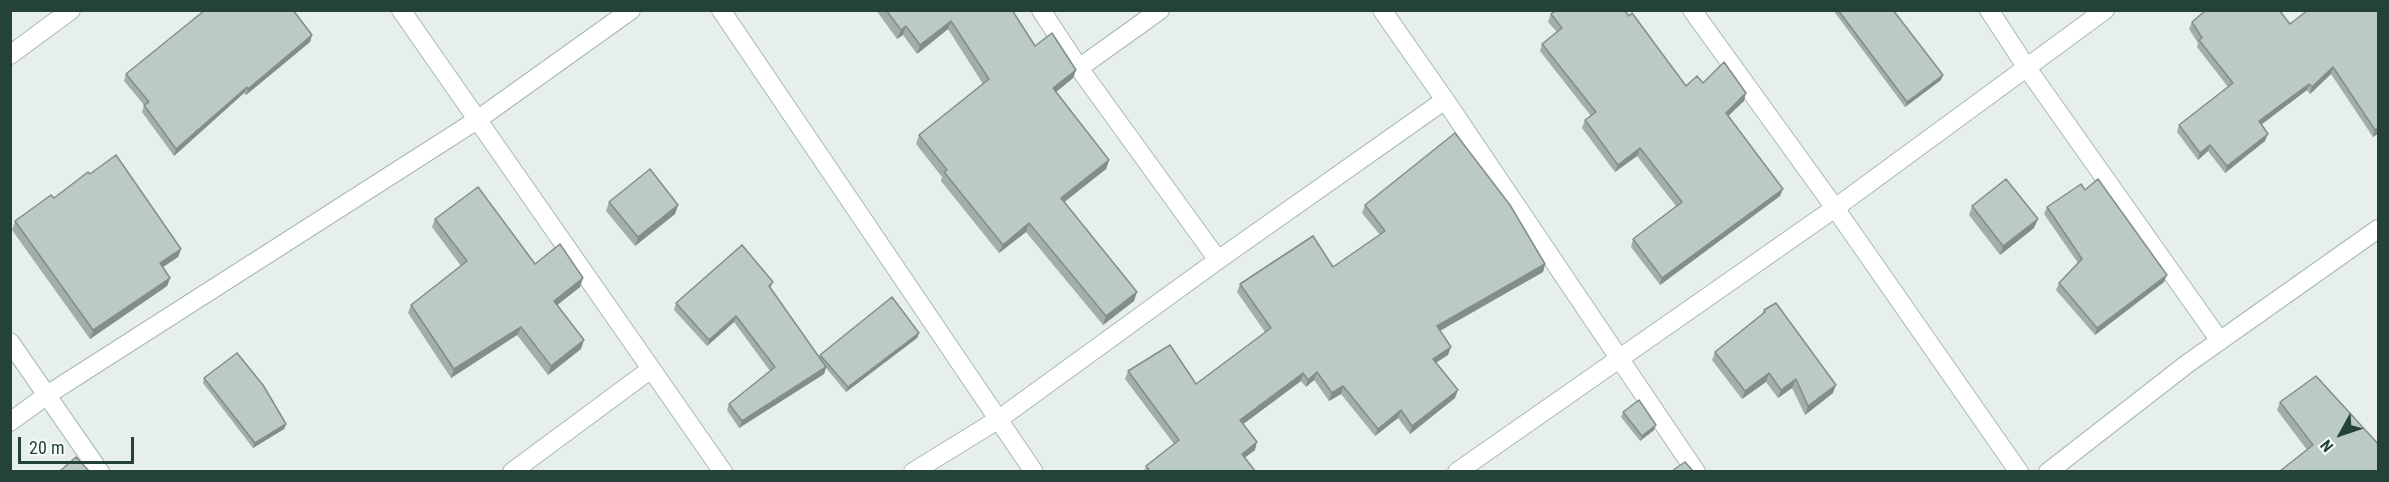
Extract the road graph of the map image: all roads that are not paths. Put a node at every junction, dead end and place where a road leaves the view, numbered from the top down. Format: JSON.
{"nodes":[{"id":1,"x":71,"y":10,"type":"edge"},
{"id":2,"x":401,"y":10,"type":"edge"},
{"id":3,"x":631,"y":10,"type":"edge"},
{"id":4,"x":721,"y":10,"type":"edge"},
{"id":5,"x":1041,"y":10,"type":"edge"},
{"id":6,"x":1160,"y":10,"type":"edge"},
{"id":7,"x":1382,"y":10,"type":"edge"},
{"id":8,"x":1692,"y":10,"type":"edge"},
{"id":9,"x":1989,"y":10,"type":"edge"},
{"id":10,"x":2105,"y":10,"type":"edge"},
{"id":11,"x":10,"y":55,"type":"edge"},
{"id":12,"x":1079,"y":68,"type":"junction"},
{"id":13,"x":2027,"y":68,"type":"junction"},
{"id":14,"x":1445,"y":100,"type":"junction"},
{"id":15,"x":477,"y":120,"type":"junction"},
{"id":16,"x":1835,"y":208,"type":"junction"},
{"id":17,"x":2379,"y":229,"type":"edge"},
{"id":18,"x":1218,"y":260,"type":"junction"},
{"id":19,"x":2220,"y":341,"type":"junction"},
{"id":20,"x":10,"y":342,"type":"edge"},
{"id":21,"x":1619,"y":358,"type":"junction"},
{"id":22,"x":651,"y":369,"type":"junction"},
{"id":23,"x":46,"y":395,"type":"junction"},
{"id":24,"x":999,"y":419,"type":"junction"},
{"id":25,"x":10,"y":422,"type":"edge"},
{"id":26,"x":100,"y":471,"type":"edge"},
{"id":27,"x":512,"y":471,"type":"edge"},
{"id":28,"x":723,"y":471,"type":"edge"},
{"id":29,"x":913,"y":471,"type":"edge"},
{"id":30,"x":1034,"y":471,"type":"edge"},
{"id":31,"x":1457,"y":471,"type":"edge"},
{"id":32,"x":1696,"y":471,"type":"edge"},
{"id":33,"x":2019,"y":471,"type":"edge"},
{"id":34,"x":2048,"y":471,"type":"edge"}],
"edges":[{"from":1,"to":11,"type":"street"},
{"from":2,"to":15,"type":"street"},
{"from":3,"to":15,"type":"street"},
{"from":4,"to":24,"type":"street"},
{"from":5,"to":12,"type":"street"},
{"from":6,"to":12,"type":"street"},
{"from":7,"to":14,"type":"street"},
{"from":8,"to":16,"type":"street"},
{"from":9,"to":13,"type":"street"},
{"from":10,"to":13,"type":"street"},
{"from":12,"to":18,"type":"street"},
{"from":13,"to":16,"type":"street"},
{"from":13,"to":19,"type":"street"},
{"from":14,"to":18,"type":"street"},
{"from":14,"to":21,"type":"street"},
{"from":15,"to":22,"type":"street"},
{"from":15,"to":23,"type":"street"},
{"from":16,"to":21,"type":"street"},
{"from":16,"to":33,"type":"street"},
{"from":17,"to":19,"type":"street"},
{"from":18,"to":24,"type":"street"},
{"from":19,"to":34,"type":"street"},
{"from":20,"to":23,"type":"street"},
{"from":21,"to":31,"type":"street"},
{"from":21,"to":32,"type":"street"},
{"from":22,"to":27,"type":"street"},
{"from":22,"to":28,"type":"street"},
{"from":23,"to":25,"type":"street"},
{"from":23,"to":26,"type":"street"},
{"from":24,"to":29,"type":"street"},
{"from":24,"to":30,"type":"street"}]}
